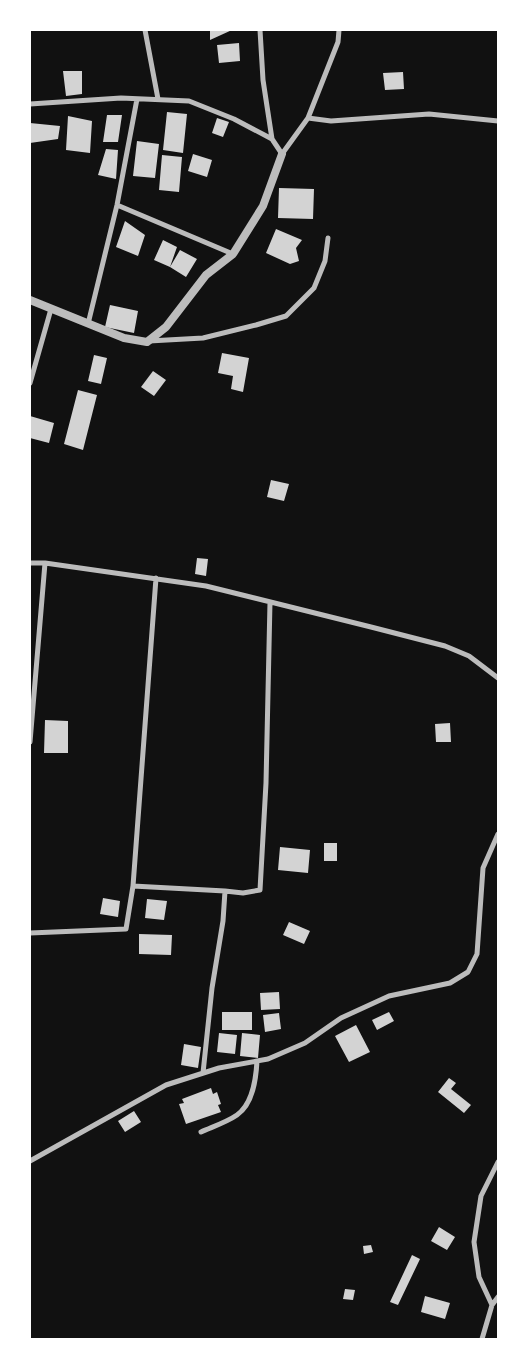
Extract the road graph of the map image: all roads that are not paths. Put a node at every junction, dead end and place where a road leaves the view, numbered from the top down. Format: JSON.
{"nodes":[{"id":1,"x":145,"y":30,"type":"edge"},
{"id":2,"x":260,"y":30,"type":"edge"},
{"id":3,"x":339,"y":30,"type":"edge"},
{"id":4,"x":137,"y":99,"type":"junction"},
{"id":5,"x":158,"y":100,"type":"junction"},
{"id":6,"x":30,"y":104,"type":"edge"},
{"id":7,"x":308,"y":118,"type":"junction"},
{"id":8,"x":498,"y":121,"type":"edge"},
{"id":9,"x":272,"y":139,"type":"junction"},
{"id":10,"x":282,"y":154,"type":"junction"},
{"id":11,"x":117,"y":205,"type":"junction"},
{"id":12,"x":328,"y":238,"type":"dead end"},
{"id":13,"x":233,"y":254,"type":"junction"},
{"id":14,"x":30,"y":300,"type":"edge"},
{"id":15,"x":51,"y":309,"type":"junction"},
{"id":16,"x":88,"y":324,"type":"junction"},
{"id":17,"x":147,"y":342,"type":"junction"},
{"id":18,"x":30,"y":383,"type":"edge"},
{"id":19,"x":30,"y":563,"type":"edge"},
{"id":20,"x":45,"y":563,"type":"junction"},
{"id":21,"x":156,"y":578,"type":"junction"},
{"id":22,"x":270,"y":602,"type":"junction"},
{"id":23,"x":498,"y":678,"type":"edge"},
{"id":24,"x":30,"y":742,"type":"edge"},
{"id":25,"x":498,"y":834,"type":"edge"},
{"id":26,"x":133,"y":886,"type":"junction"},
{"id":27,"x":225,"y":890,"type":"junction"},
{"id":28,"x":30,"y":934,"type":"edge"},
{"id":29,"x":257,"y":1061,"type":"junction"},
{"id":30,"x":203,"y":1073,"type":"junction"},
{"id":31,"x":201,"y":1132,"type":"dead end"},
{"id":32,"x":30,"y":1161,"type":"edge"},
{"id":33,"x":498,"y":1162,"type":"edge"},
{"id":34,"x":498,"y":1297,"type":"edge"},
{"id":35,"x":492,"y":1305,"type":"junction"},
{"id":36,"x":482,"y":1339,"type":"edge"}],
"edges":[{"from":1,"to":5,"type":"street"},
{"from":2,"to":9,"type":"street"},
{"from":3,"to":7,"type":"street"},
{"from":4,"to":5,"type":"street"},
{"from":4,"to":6,"type":"street"},
{"from":4,"to":11,"type":"street"},
{"from":5,"to":9,"type":"street"},
{"from":7,"to":8,"type":"street"},
{"from":7,"to":10,"type":"street"},
{"from":9,"to":10,"type":"street"},
{"from":10,"to":13,"type":"street"},
{"from":11,"to":13,"type":"street"},
{"from":11,"to":16,"type":"street"},
{"from":12,"to":17,"type":"street"},
{"from":13,"to":17,"type":"street"},
{"from":14,"to":15,"type":"street"},
{"from":15,"to":16,"type":"street"},
{"from":15,"to":18,"type":"street"},
{"from":16,"to":17,"type":"street"},
{"from":19,"to":20,"type":"street"},
{"from":20,"to":21,"type":"street"},
{"from":20,"to":24,"type":"street"},
{"from":21,"to":22,"type":"street"},
{"from":21,"to":26,"type":"street"},
{"from":22,"to":23,"type":"street"},
{"from":22,"to":27,"type":"street"},
{"from":25,"to":29,"type":"street"},
{"from":26,"to":27,"type":"street"},
{"from":26,"to":28,"type":"street"},
{"from":27,"to":30,"type":"street"},
{"from":29,"to":30,"type":"street"},
{"from":29,"to":31,"type":"street"},
{"from":30,"to":32,"type":"street"},
{"from":33,"to":35,"type":"street"},
{"from":34,"to":35,"type":"street"},
{"from":35,"to":36,"type":"street"}]}
